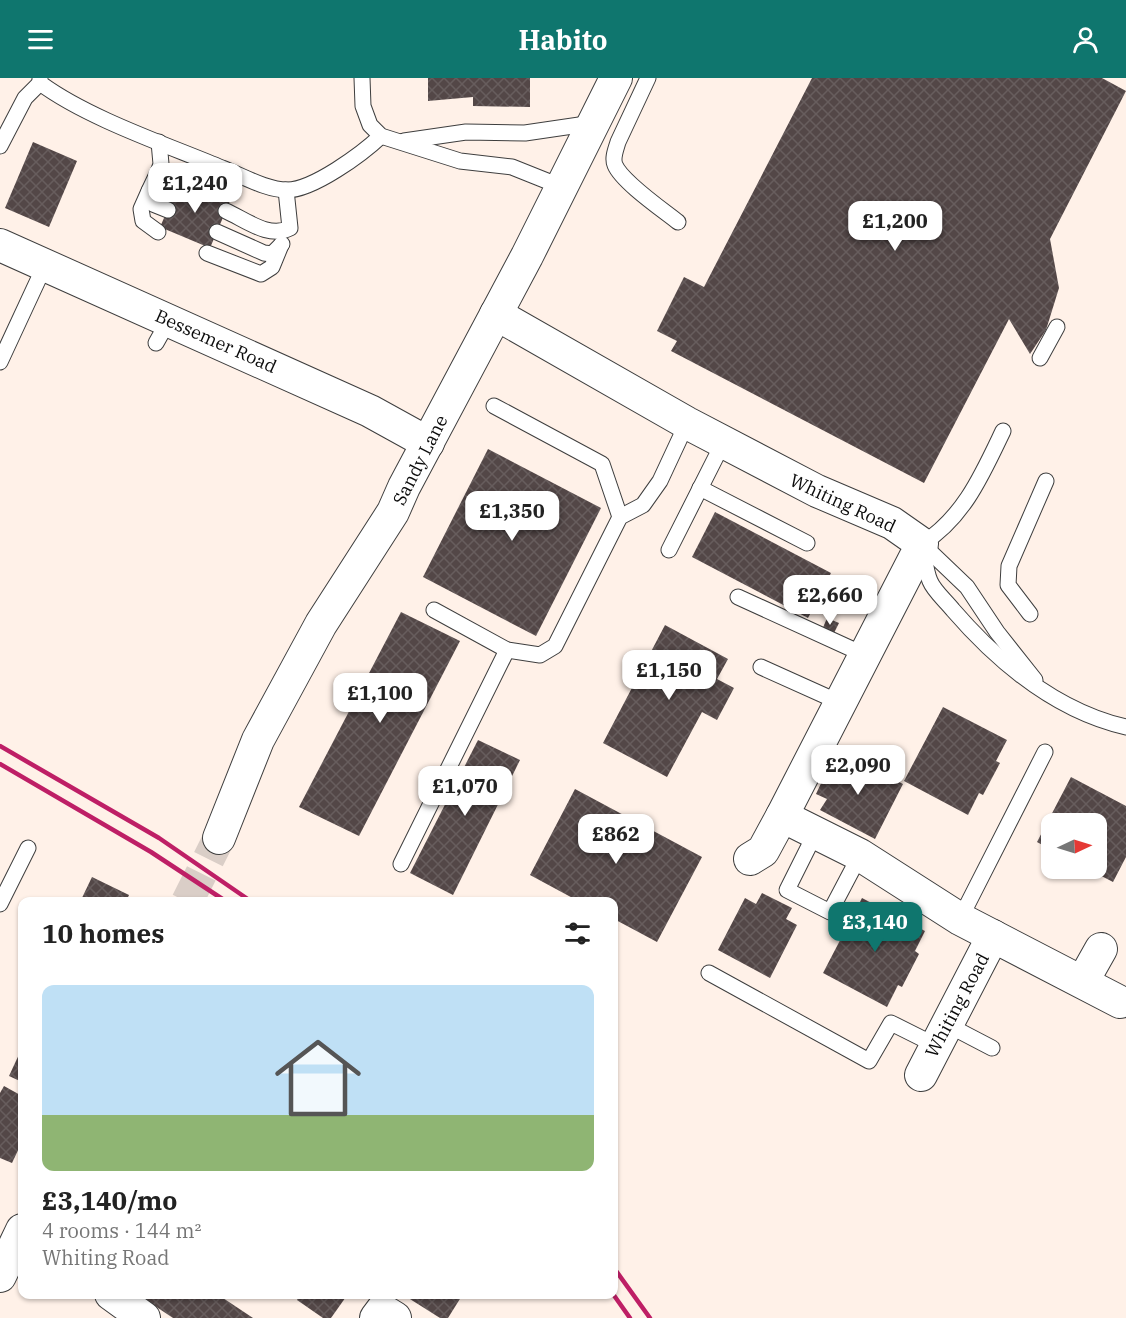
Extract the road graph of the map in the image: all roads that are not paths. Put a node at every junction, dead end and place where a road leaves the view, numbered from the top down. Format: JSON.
{"nodes":[{"id":1,"x":362,"y":78,"type":"edge"},
{"id":2,"x":616,"y":78,"type":"edge"},
{"id":3,"x":648,"y":78,"type":"edge"},
{"id":4,"x":40,"y":80,"type":"edge"},
{"id":5,"x":593,"y":123,"type":"junction"},
{"id":6,"x":381,"y":136,"type":"junction"},
{"id":7,"x":159,"y":142,"type":"junction"},
{"id":8,"x":398,"y":142,"type":"junction"},
{"id":9,"x":0,"y":146,"type":"edge"},
{"id":10,"x":159,"y":170,"type":"junction"},
{"id":11,"x":177,"y":188,"type":"dead end"},
{"id":12,"x":562,"y":188,"type":"junction"},
{"id":13,"x":286,"y":190,"type":"junction"},
{"id":14,"x":149,"y":191,"type":"junction"},
{"id":15,"x":168,"y":210,"type":"dead end"},
{"id":16,"x":226,"y":211,"type":"dead end"},
{"id":17,"x":678,"y":222,"type":"dead end"},
{"id":18,"x":290,"y":228,"type":"junction"},
{"id":19,"x":158,"y":232,"type":"dead end"},
{"id":20,"x":217,"y":232,"type":"dead end"},
{"id":21,"x":0,"y":244,"type":"edge"},
{"id":22,"x":281,"y":245,"type":"junction"},
{"id":23,"x":207,"y":253,"type":"dead end"},
{"id":24,"x":45,"y":265,"type":"junction"},
{"id":25,"x":496,"y":314,"type":"junction"},
{"id":26,"x":1057,"y":327,"type":"dead end"},
{"id":27,"x":1040,"y":358,"type":"dead end"},
{"id":28,"x":0,"y":362,"type":"edge"},
{"id":29,"x":494,"y":406,"type":"dead end"},
{"id":30,"x":687,"y":423,"type":"junction"},
{"id":31,"x":1003,"y":431,"type":"dead end"},
{"id":32,"x":723,"y":443,"type":"junction"},
{"id":33,"x":428,"y":444,"type":"junction"},
{"id":34,"x":1046,"y":481,"type":"dead end"},
{"id":35,"x":700,"y":488,"type":"junction"},
{"id":36,"x":620,"y":517,"type":"junction"},
{"id":37,"x":807,"y":543,"type":"dead end"},
{"id":38,"x":922,"y":544,"type":"junction"},
{"id":39,"x":669,"y":550,"type":"dead end"},
{"id":40,"x":738,"y":597,"type":"dead end"},
{"id":41,"x":434,"y":610,"type":"dead end"},
{"id":42,"x":1030,"y":614,"type":"dead end"},
{"id":43,"x":507,"y":650,"type":"junction"},
{"id":44,"x":865,"y":656,"type":"junction"},
{"id":45,"x":761,"y":667,"type":"dead end"},
{"id":46,"x":1044,"y":691,"type":"junction"},
{"id":47,"x":842,"y":703,"type":"junction"},
{"id":48,"x":1126,"y":727,"type":"edge"},
{"id":49,"x":1045,"y":752,"type":"dead end"},
{"id":50,"x":782,"y":816,"type":"junction"},
{"id":51,"x":816,"y":832,"type":"junction"},
{"id":52,"x":219,"y":838,"type":"tunnel mouth"},
{"id":53,"x":28,"y":848,"type":"dead end"},
{"id":54,"x":860,"y":855,"type":"junction"},
{"id":55,"x":742,"y":856,"type":"dead end"},
{"id":56,"x":401,"y":864,"type":"dead end"},
{"id":57,"x":0,"y":904,"type":"edge"},
{"id":58,"x":960,"y":919,"type":"junction"},
{"id":59,"x":993,"y":936,"type":"junction"},
{"id":60,"x":1101,"y":949,"type":"dead end"},
{"id":61,"x":709,"y":973,"type":"dead end"},
{"id":62,"x":1083,"y":981,"type":"junction"},
{"id":63,"x":1120,"y":1002,"type":"dead end"},
{"id":64,"x":941,"y":1035,"type":"junction"},
{"id":65,"x":992,"y":1048,"type":"dead end"},
{"id":66,"x":921,"y":1075,"type":"dead end"},
{"id":67,"x":18,"y":1241,"type":"edge"},
{"id":68,"x":0,"y":1276,"type":"edge"},
{"id":69,"x":118,"y":1299,"type":"edge"},
{"id":70,"x":144,"y":1318,"type":"edge"},
{"id":71,"x":376,"y":1318,"type":"edge"},
{"id":72,"x":395,"y":1318,"type":"edge"}],
"edges":[{"from":1,"to":6,"type":"lane"},
{"from":2,"to":5,"type":"street","name":"Sandy Lane"},
{"from":3,"to":17,"type":"lane"},
{"from":4,"to":7,"type":"lane"},
{"from":4,"to":9,"type":"lane"},
{"from":5,"to":8,"type":"lane"},
{"from":5,"to":12,"type":"street","name":"Sandy Lane"},
{"from":6,"to":8,"type":"lane"},
{"from":6,"to":13,"type":"lane"},
{"from":7,"to":10,"type":"lane"},
{"from":7,"to":13,"type":"lane"},
{"from":8,"to":12,"type":"lane"},
{"from":10,"to":11,"type":"lane"},
{"from":10,"to":14,"type":"lane"},
{"from":12,"to":25,"type":"street","name":"Sandy Lane"},
{"from":13,"to":18,"type":"lane"},
{"from":14,"to":15,"type":"lane"},
{"from":14,"to":19,"type":"lane"},
{"from":16,"to":18,"type":"lane"},
{"from":18,"to":22,"type":"lane"},
{"from":20,"to":22,"type":"lane"},
{"from":21,"to":24,"type":"street","name":"Bessemer Road"},
{"from":22,"to":23,"type":"lane"},
{"from":24,"to":28,"type":"lane"},
{"from":24,"to":33,"type":"street","name":"Bessemer Road"},
{"from":25,"to":30,"type":"street","name":"Whiting Road"},
{"from":25,"to":33,"type":"street","name":"Sandy Lane"},
{"from":26,"to":27,"type":"lane"},
{"from":29,"to":36,"type":"lane"},
{"from":30,"to":32,"type":"street","name":"Whiting Road"},
{"from":30,"to":36,"type":"lane"},
{"from":31,"to":38,"type":"lane"},
{"from":32,"to":35,"type":"lane"},
{"from":32,"to":38,"type":"street","name":"Whiting Road"},
{"from":33,"to":52,"type":"street","name":"Sandy Lane"},
{"from":34,"to":42,"type":"lane"},
{"from":35,"to":37,"type":"lane"},
{"from":35,"to":39,"type":"lane"},
{"from":36,"to":43,"type":"lane"},
{"from":38,"to":44,"type":"street"},
{"from":38,"to":46,"type":"lane"},
{"from":38,"to":46,"type":"lane"},
{"from":40,"to":44,"type":"lane"},
{"from":41,"to":43,"type":"lane"},
{"from":43,"to":56,"type":"lane"},
{"from":44,"to":47,"type":"street"},
{"from":45,"to":47,"type":"lane"},
{"from":46,"to":48,"type":"lane"},
{"from":47,"to":50,"type":"street"},
{"from":49,"to":58,"type":"lane"},
{"from":50,"to":51,"type":"street","name":"Whiting Road"},
{"from":50,"to":55,"type":"street"},
{"from":51,"to":54,"type":"street","name":"Whiting Road"},
{"from":51,"to":54,"type":"lane"},
{"from":53,"to":57,"type":"lane"},
{"from":54,"to":58,"type":"street","name":"Whiting Road"},
{"from":58,"to":59,"type":"street","name":"Whiting Road"},
{"from":59,"to":62,"type":"street","name":"Whiting Road"},
{"from":59,"to":64,"type":"street","name":"Whiting Road"},
{"from":60,"to":62,"type":"street"},
{"from":61,"to":64,"type":"lane"},
{"from":62,"to":63,"type":"street","name":"Whiting Road"},
{"from":64,"to":65,"type":"lane"},
{"from":64,"to":66,"type":"street","name":"Whiting Road"},
{"from":67,"to":68,"type":"street"},
{"from":69,"to":70,"type":"street"},
{"from":71,"to":72,"type":"street"}]}
